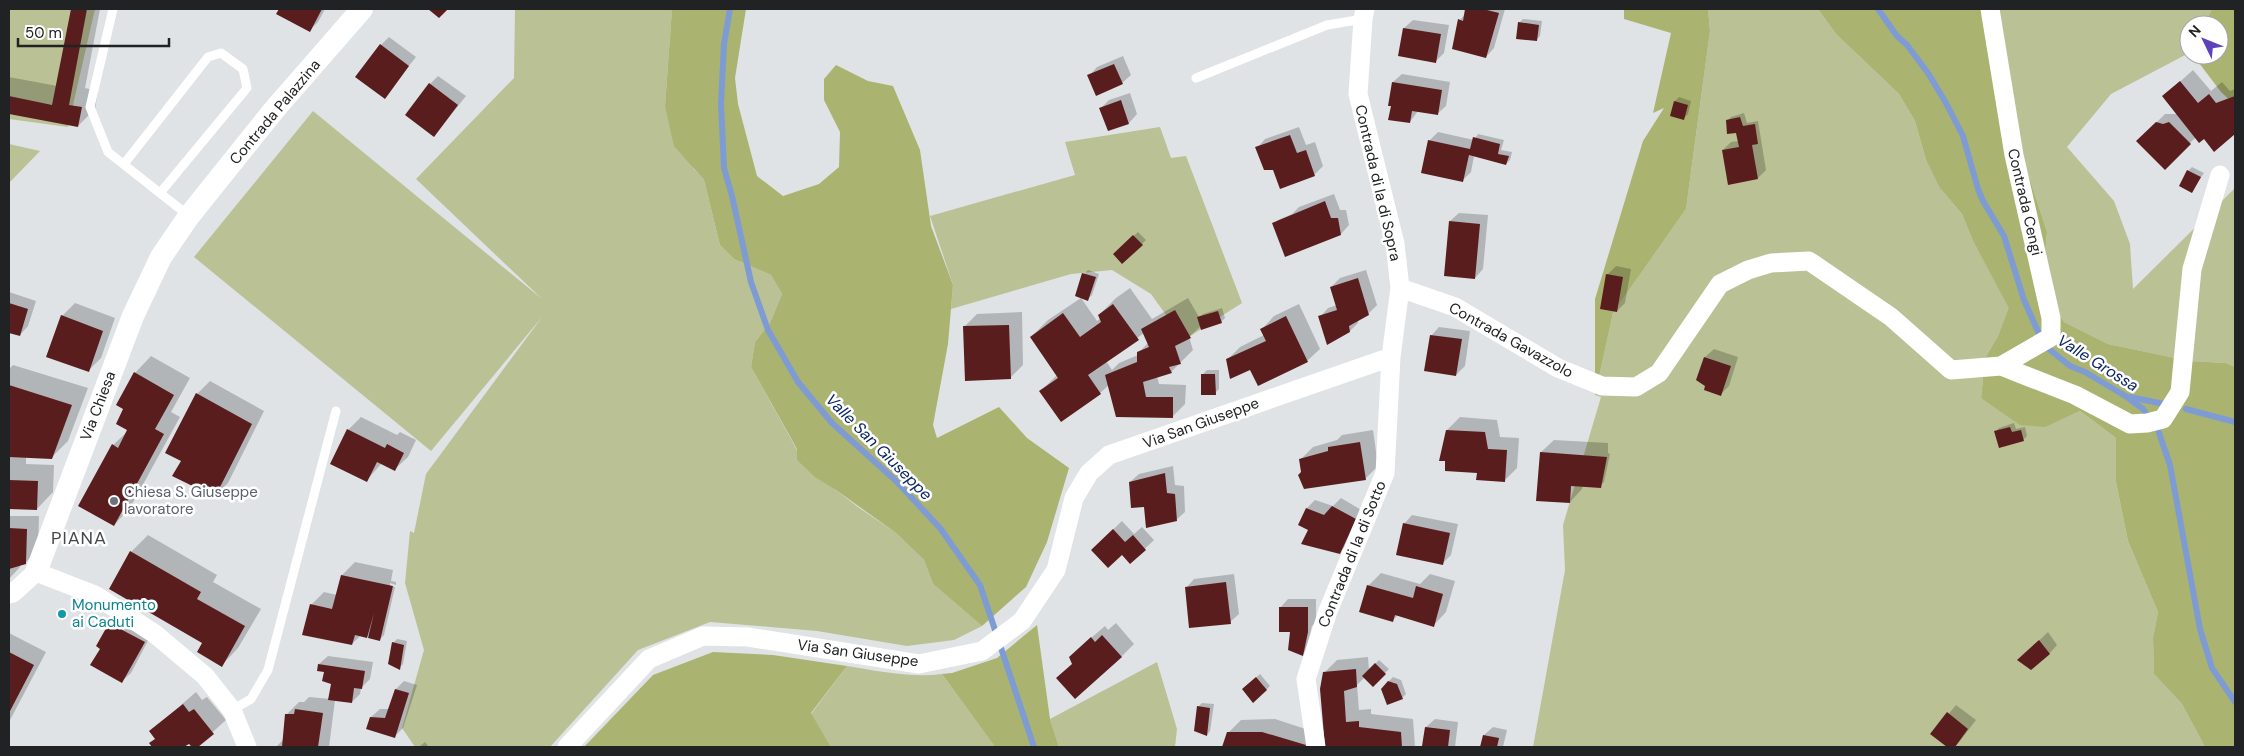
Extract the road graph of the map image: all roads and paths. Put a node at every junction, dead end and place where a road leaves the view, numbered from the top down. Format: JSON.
{"nodes":[{"id":1,"x":113,"y":9,"type":"edge"},
{"id":2,"x":362,"y":9,"type":"edge"},
{"id":3,"x":1990,"y":9,"type":"edge"},
{"id":4,"x":1364,"y":14,"type":"edge"},
{"id":5,"x":1196,"y":78,"type":"dead end"},
{"id":6,"x":124,"y":164,"type":"junction"},
{"id":7,"x":2220,"y":175,"type":"dead end"},
{"id":8,"x":160,"y":193,"type":"junction"},
{"id":9,"x":189,"y":216,"type":"junction"},
{"id":10,"x":1400,"y":288,"type":"junction"},
{"id":11,"x":1391,"y":357,"type":"junction"},
{"id":12,"x":2001,"y":366,"type":"junction"},
{"id":13,"x":336,"y":411,"type":"dead end"},
{"id":14,"x":36,"y":572,"type":"junction"},
{"id":15,"x":9,"y":594,"type":"edge"},
{"id":16,"x":232,"y":710,"type":"junction"},
{"id":17,"x":247,"y":747,"type":"edge"},
{"id":18,"x":567,"y":747,"type":"edge"},
{"id":19,"x":1316,"y":747,"type":"edge"}],
"edges":[{"from":1,"to":6,"type":"lane"},
{"from":2,"to":9,"type":"street","name":"Contrada Palazzina"},
{"from":3,"to":12,"type":"street","name":"Contrada Cengi"},
{"from":4,"to":5,"type":"lane"},
{"from":4,"to":10,"type":"street","name":"Contrada di la di Sopra"},
{"from":6,"to":8,"type":"lane"},
{"from":6,"to":8,"type":"lane"},
{"from":7,"to":12,"type":"street","name":"Contrada Gavazzolo"},
{"from":8,"to":9,"type":"lane"},
{"from":9,"to":14,"type":"street","name":"Via Chiesa"},
{"from":10,"to":11,"type":"street","name":"Contrada di la di Sopra"},
{"from":10,"to":12,"type":"street","name":"Contrada Gavazzolo"},
{"from":11,"to":18,"type":"street","name":"Via San Giuseppe"},
{"from":11,"to":19,"type":"street","name":"Contrada di la di Sotto"},
{"from":13,"to":16,"type":"lane"},
{"from":14,"to":15,"type":"street","name":"Via Chiesa"},
{"from":14,"to":16,"type":"street"},
{"from":16,"to":17,"type":"street"}]}
